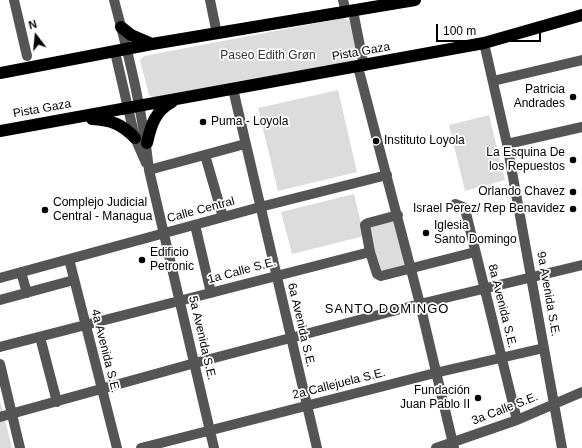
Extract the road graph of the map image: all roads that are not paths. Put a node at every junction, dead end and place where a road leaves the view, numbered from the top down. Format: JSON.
{"nodes":[{"id":1,"x":14,"y":0,"type":"edge"},
{"id":2,"x":114,"y":0,"type":"edge"},
{"id":3,"x":210,"y":0,"type":"edge"},
{"id":4,"x":343,"y":0,"type":"edge"},
{"id":5,"x":414,"y":0,"type":"edge"},
{"id":6,"x":350,"y":12,"type":"junction"},
{"id":7,"x":582,"y":15,"type":"edge"},
{"id":8,"x":121,"y":27,"type":"junction"},
{"id":9,"x":217,"y":34,"type":"junction"},
{"id":10,"x":484,"y":43,"type":"junction"},
{"id":11,"x":152,"y":44,"type":"junction"},
{"id":12,"x":121,"y":51,"type":"junction"},
{"id":13,"x":27,"y":56,"type":"dead end"},
{"id":14,"x":582,"y":60,"type":"edge"},
{"id":15,"x":361,"y":66,"type":"junction"},
{"id":16,"x":0,"y":73,"type":"edge"},
{"id":17,"x":493,"y":81,"type":"junction"},
{"id":18,"x":233,"y":89,"type":"junction"},
{"id":19,"x":179,"y":99,"type":"junction"},
{"id":20,"x":134,"y":107,"type":"junction"},
{"id":21,"x":65,"y":119,"type":"junction"},
{"id":22,"x":582,"y":127,"type":"edge"},
{"id":23,"x":0,"y":131,"type":"edge"},
{"id":24,"x":135,"y":138,"type":"junction"},
{"id":25,"x":147,"y":143,"type":"junction"},
{"id":26,"x":245,"y":144,"type":"junction"},
{"id":27,"x":507,"y":144,"type":"junction"},
{"id":28,"x":205,"y":156,"type":"junction"},
{"id":29,"x":150,"y":170,"type":"junction"},
{"id":30,"x":387,"y":175,"type":"junction"},
{"id":31,"x":455,"y":204,"type":"dead end"},
{"id":32,"x":260,"y":207,"type":"junction"},
{"id":33,"x":398,"y":215,"type":"junction"},
{"id":34,"x":223,"y":217,"type":"junction"},
{"id":35,"x":195,"y":225,"type":"junction"},
{"id":36,"x":164,"y":234,"type":"junction"},
{"id":37,"x":370,"y":252,"type":"junction"},
{"id":38,"x":475,"y":252,"type":"junction"},
{"id":39,"x":69,"y":259,"type":"junction"},
{"id":40,"x":582,"y":265,"type":"edge"},
{"id":41,"x":411,"y":268,"type":"junction"},
{"id":42,"x":21,"y":272,"type":"junction"},
{"id":43,"x":276,"y":276,"type":"junction"},
{"id":44,"x":531,"y":276,"type":"junction"},
{"id":45,"x":0,"y":278,"type":"edge"},
{"id":46,"x":74,"y":280,"type":"junction"},
{"id":47,"x":484,"y":288,"type":"junction"},
{"id":48,"x":27,"y":293,"type":"junction"},
{"id":49,"x":211,"y":293,"type":"junction"},
{"id":50,"x":0,"y":300,"type":"edge"},
{"id":51,"x":180,"y":301,"type":"junction"},
{"id":52,"x":420,"y":304,"type":"junction"},
{"id":53,"x":85,"y":325,"type":"junction"},
{"id":54,"x":40,"y":337,"type":"junction"},
{"id":55,"x":291,"y":339,"type":"junction"},
{"id":56,"x":0,"y":348,"type":"edge"},
{"id":57,"x":544,"y":348,"type":"junction"},
{"id":58,"x":502,"y":358,"type":"junction"},
{"id":59,"x":195,"y":363,"type":"junction"},
{"id":60,"x":0,"y":364,"type":"edge"},
{"id":61,"x":435,"y":373,"type":"junction"},
{"id":62,"x":102,"y":390,"type":"junction"},
{"id":63,"x":582,"y":392,"type":"edge"},
{"id":64,"x":57,"y":402,"type":"junction"},
{"id":65,"x":554,"y":404,"type":"junction"},
{"id":66,"x":307,"y":406,"type":"junction"},
{"id":67,"x":12,"y":414,"type":"junction"},
{"id":68,"x":0,"y":417,"type":"edge"},
{"id":69,"x":517,"y":420,"type":"junction"},
{"id":70,"x":210,"y":430,"type":"junction"},
{"id":71,"x":453,"y":446,"type":"edge"},
{"id":72,"x":20,"y":448,"type":"edge"},
{"id":73,"x":117,"y":448,"type":"edge"},
{"id":74,"x":142,"y":448,"type":"edge"},
{"id":75,"x":214,"y":448,"type":"edge"},
{"id":76,"x":317,"y":448,"type":"edge"},
{"id":77,"x":436,"y":448,"type":"edge"},
{"id":78,"x":562,"y":448,"type":"edge"}],
"edges":[{"from":1,"to":13,"type":"street"},
{"from":2,"to":8,"type":"street"},
{"from":3,"to":9,"type":"street"},
{"from":4,"to":6,"type":"street"},
{"from":5,"to":6,"type":"highway"},
{"from":6,"to":9,"type":"highway"},
{"from":6,"to":15,"type":"street"},
{"from":7,"to":10,"type":"highway","name":"Pista Gaza"},
{"from":8,"to":11,"type":"highway"},
{"from":8,"to":12,"type":"street"},
{"from":9,"to":11,"type":"highway"},
{"from":10,"to":15,"type":"highway","name":"Pista Gaza"},
{"from":10,"to":17,"type":"street","name":"9a Avenida S.E."},
{"from":11,"to":12,"type":"highway"},
{"from":12,"to":16,"type":"highway"},
{"from":12,"to":20,"type":"street"},
{"from":14,"to":17,"type":"street"},
{"from":15,"to":18,"type":"highway","name":"Pista Gaza"},
{"from":15,"to":30,"type":"street"},
{"from":17,"to":27,"type":"street","name":"9a Avenida S.E."},
{"from":18,"to":19,"type":"highway","name":"Pista Gaza"},
{"from":18,"to":26,"type":"street","name":"6a Avenida S.E."},
{"from":19,"to":20,"type":"highway","name":"Pista Gaza"},
{"from":19,"to":25,"type":"highway"},
{"from":20,"to":21,"type":"highway","name":"Pista Gaza"},
{"from":20,"to":24,"type":"street"},
{"from":20,"to":25,"type":"street"},
{"from":21,"to":23,"type":"highway","name":"Pista Gaza"},
{"from":21,"to":24,"type":"highway"},
{"from":22,"to":27,"type":"street"},
{"from":24,"to":29,"type":"street"},
{"from":25,"to":29,"type":"street"},
{"from":26,"to":28,"type":"street"},
{"from":26,"to":32,"type":"street","name":"6a Avenida S.E."},
{"from":27,"to":44,"type":"street","name":"9a Avenida S.E."},
{"from":28,"to":29,"type":"street"},
{"from":28,"to":34,"type":"street"},
{"from":29,"to":36,"type":"street","name":"5a Avenida S.E."},
{"from":30,"to":32,"type":"street","name":"Calle Central"},
{"from":30,"to":33,"type":"street"},
{"from":31,"to":38,"type":"street","name":"8a Avenida S.E."},
{"from":32,"to":34,"type":"street","name":"Calle Central"},
{"from":32,"to":43,"type":"street","name":"6a Avenida S.E."},
{"from":33,"to":37,"type":"street"},
{"from":33,"to":41,"type":"street"},
{"from":34,"to":35,"type":"street","name":"Calle Central"},
{"from":35,"to":36,"type":"street","name":"Calle Central"},
{"from":35,"to":49,"type":"street"},
{"from":36,"to":39,"type":"street","name":"Calle Central"},
{"from":36,"to":51,"type":"street","name":"5a Avenida S.E."},
{"from":37,"to":41,"type":"street"},
{"from":37,"to":43,"type":"street","name":"1a Calle S.E."},
{"from":38,"to":41,"type":"street"},
{"from":38,"to":47,"type":"street","name":"8a Avenida S.E."},
{"from":39,"to":42,"type":"street","name":"Calle Central"},
{"from":39,"to":46,"type":"street","name":"4a Avenida S.E."},
{"from":40,"to":44,"type":"street"},
{"from":41,"to":52,"type":"street"},
{"from":42,"to":45,"type":"street","name":"Calle Central"},
{"from":42,"to":48,"type":"street"},
{"from":43,"to":49,"type":"street","name":"1a Calle S.E."},
{"from":43,"to":55,"type":"street","name":"6a Avenida S.E."},
{"from":44,"to":47,"type":"street"},
{"from":44,"to":57,"type":"street","name":"9a Avenida S.E."},
{"from":46,"to":48,"type":"street"},
{"from":46,"to":53,"type":"street","name":"4a Avenida S.E."},
{"from":47,"to":52,"type":"street"},
{"from":47,"to":58,"type":"street","name":"8a Avenida S.E."},
{"from":48,"to":50,"type":"street"},
{"from":49,"to":51,"type":"street","name":"1a Calle S.E."},
{"from":51,"to":53,"type":"street","name":"1a Calle S.E."},
{"from":51,"to":59,"type":"street","name":"5a Avenida S.E."},
{"from":52,"to":55,"type":"street"},
{"from":52,"to":61,"type":"street"},
{"from":53,"to":54,"type":"street","name":"1a Calle S.E."},
{"from":53,"to":62,"type":"street","name":"4a Avenida S.E."},
{"from":54,"to":56,"type":"street","name":"1a Calle S.E."},
{"from":54,"to":64,"type":"street"},
{"from":55,"to":59,"type":"street"},
{"from":55,"to":66,"type":"street","name":"6a Avenida S.E."},
{"from":57,"to":58,"type":"street","name":"2a Callejuela S.E."},
{"from":57,"to":65,"type":"street","name":"9a Avenida S.E."},
{"from":58,"to":61,"type":"street","name":"2a Callejuela S.E."},
{"from":58,"to":69,"type":"street","name":"8a Avenida S.E."},
{"from":59,"to":62,"type":"street"},
{"from":59,"to":70,"type":"street","name":"5a Avenida S.E."},
{"from":60,"to":67,"type":"street"},
{"from":61,"to":66,"type":"street","name":"2a Callejuela S.E."},
{"from":61,"to":71,"type":"street"},
{"from":62,"to":64,"type":"street"},
{"from":62,"to":73,"type":"street","name":"4a Avenida S.E."},
{"from":63,"to":65,"type":"street","name":"3a Calle S.E."},
{"from":64,"to":67,"type":"street"},
{"from":65,"to":69,"type":"street","name":"3a Calle S.E."},
{"from":65,"to":78,"type":"street","name":"9a Avenida S.E."},
{"from":66,"to":70,"type":"street","name":"2a Callejuela S.E."},
{"from":66,"to":76,"type":"street","name":"6a Avenida S.E."},
{"from":67,"to":68,"type":"street"},
{"from":67,"to":72,"type":"street"},
{"from":69,"to":71,"type":"street","name":"3a Calle S.E."},
{"from":70,"to":74,"type":"street","name":"2a Callejuela S.E."},
{"from":70,"to":75,"type":"street","name":"5a Avenida S.E."},
{"from":71,"to":77,"type":"street","name":"3a Calle S.E."}]}
